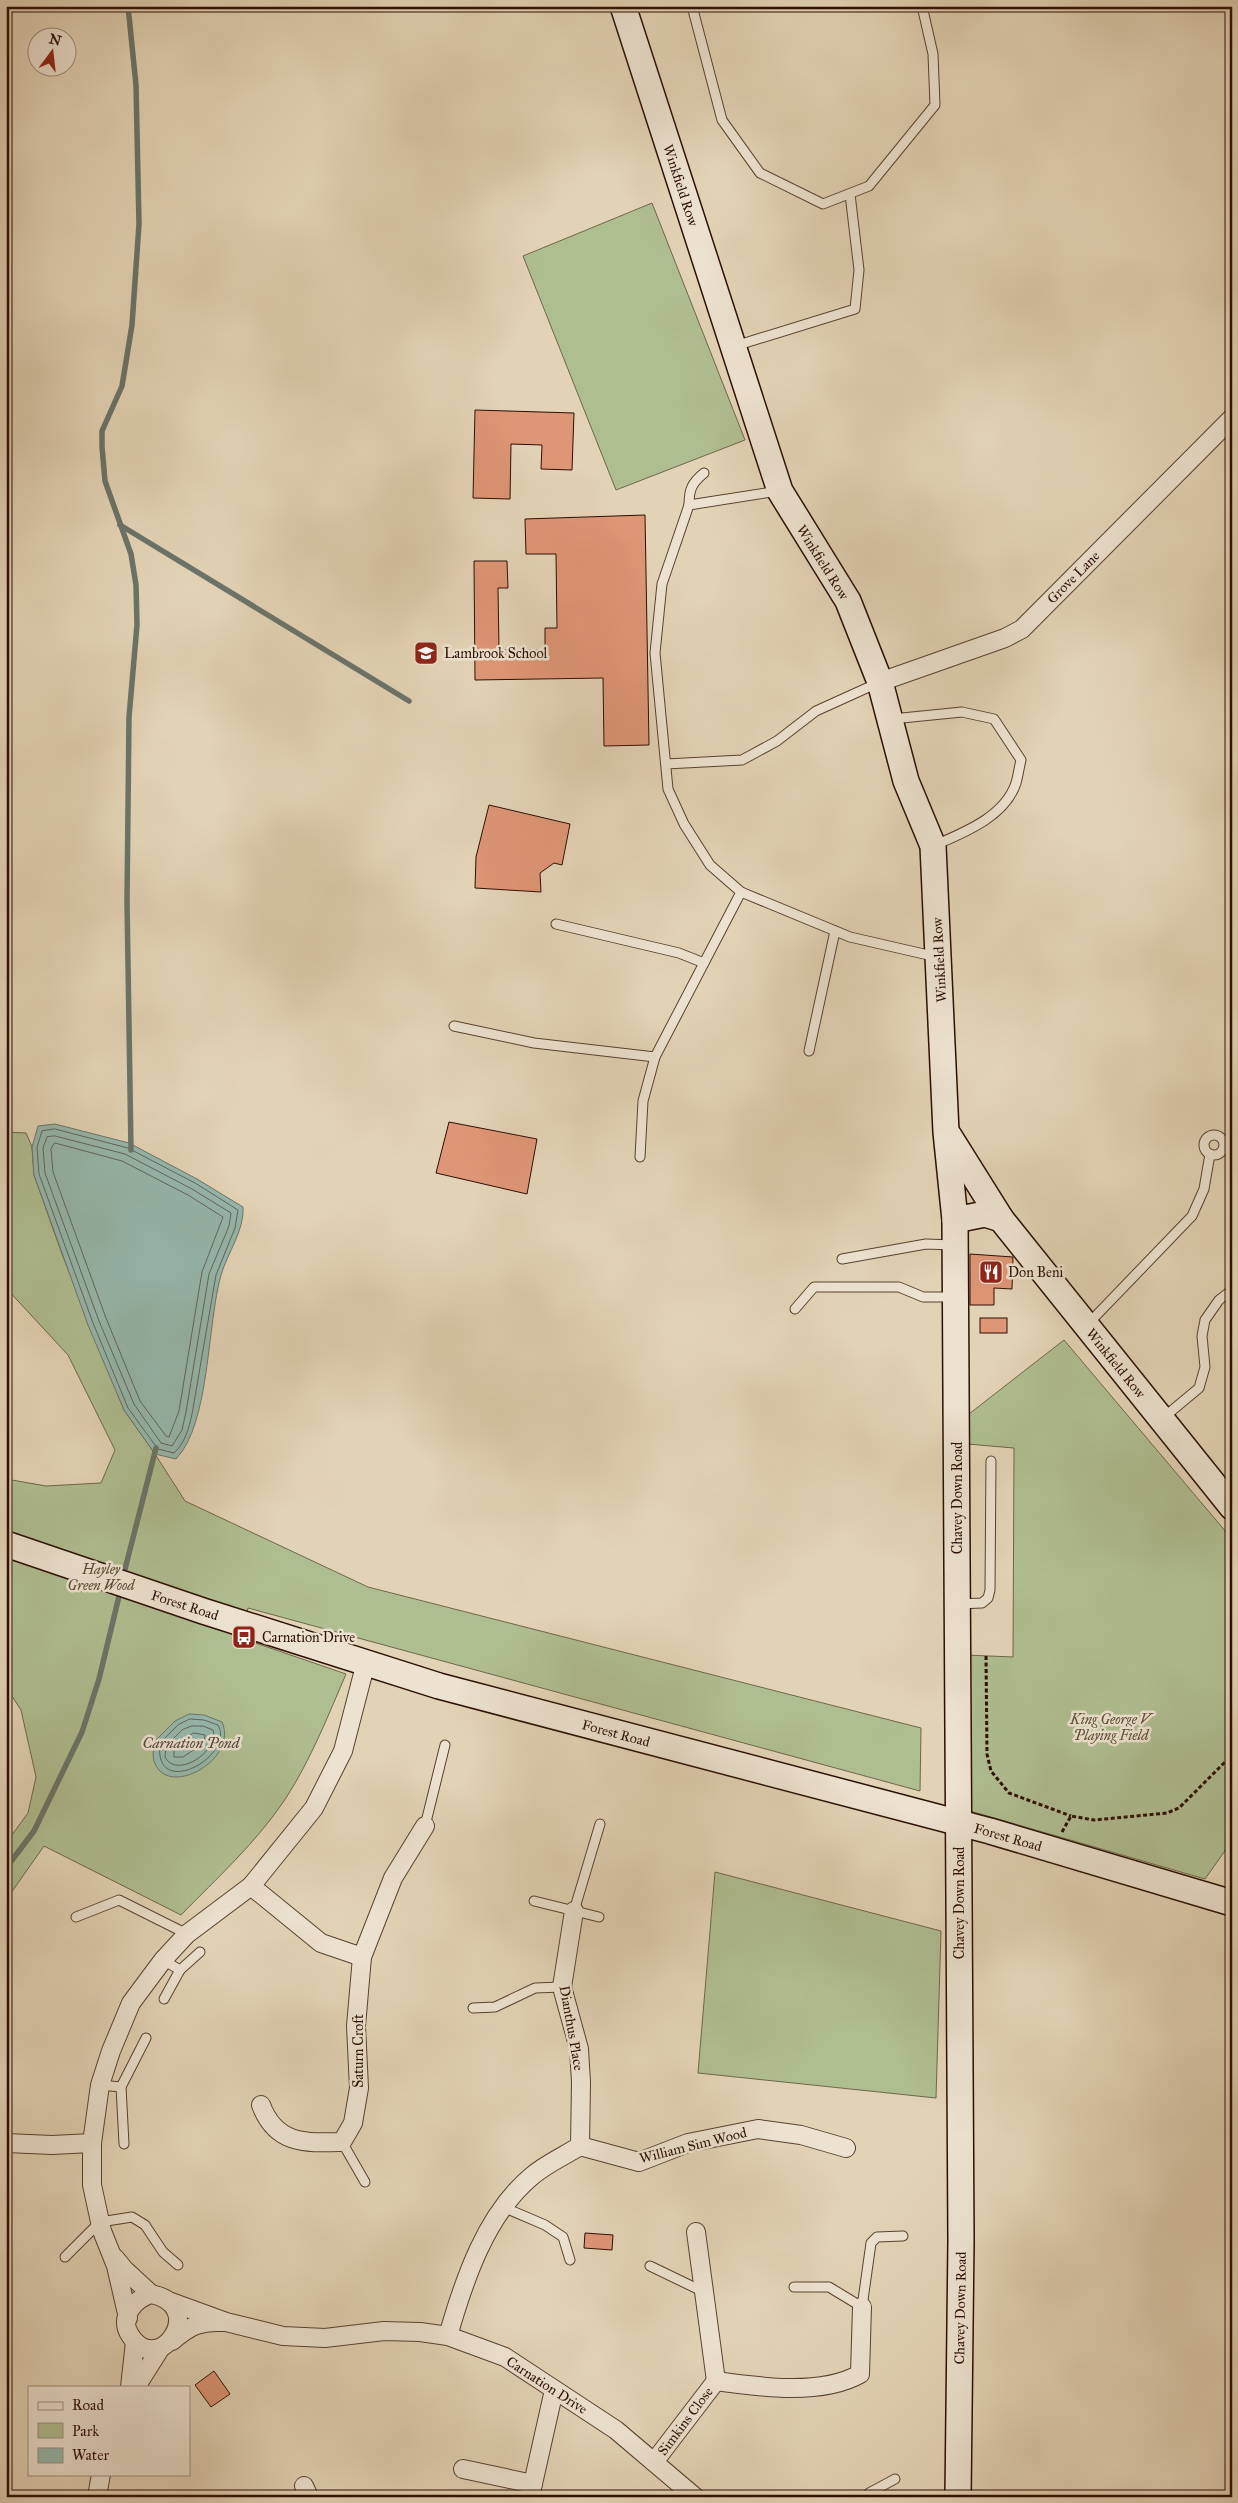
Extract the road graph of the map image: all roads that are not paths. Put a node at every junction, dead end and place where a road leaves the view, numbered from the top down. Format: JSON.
{"nodes":[{"id":1,"x":623,"y":6,"type":"edge"},
{"id":2,"x":692,"y":6,"type":"edge"},
{"id":3,"x":922,"y":6,"type":"edge"},
{"id":4,"x":850,"y":194,"type":"junction"},
{"id":5,"x":733,"y":346,"type":"junction"},
{"id":6,"x":1232,"y":418,"type":"edge"},
{"id":7,"x":704,"y":473,"type":"dead end"},
{"id":8,"x":780,"y":491,"type":"junction"},
{"id":9,"x":689,"y":505,"type":"junction"},
{"id":10,"x":880,"y":682,"type":"junction"},
{"id":11,"x":889,"y":720,"type":"junction"},
{"id":12,"x":666,"y":764,"type":"junction"},
{"id":13,"x":933,"y":846,"type":"junction"},
{"id":14,"x":741,"y":892,"type":"junction"},
{"id":15,"x":556,"y":924,"type":"dead end"},
{"id":16,"x":834,"y":931,"type":"junction"},
{"id":17,"x":939,"y":958,"type":"junction"},
{"id":18,"x":704,"y":963,"type":"junction"},
{"id":19,"x":454,"y":1026,"type":"dead end"},
{"id":20,"x":809,"y":1051,"type":"dead end"},
{"id":21,"x":655,"y":1057,"type":"junction"},
{"id":22,"x":946,"y":1132,"type":"junction"},
{"id":23,"x":1210,"y":1154,"type":"dead end"},
{"id":24,"x":640,"y":1157,"type":"dead end"},
{"id":25,"x":1000,"y":1219,"type":"junction"},
{"id":26,"x":955,"y":1220,"type":"junction"},
{"id":27,"x":956,"y":1245,"type":"junction"},
{"id":28,"x":842,"y":1260,"type":"dead end"},
{"id":29,"x":1232,"y":1290,"type":"edge"},
{"id":30,"x":956,"y":1296,"type":"junction"},
{"id":31,"x":795,"y":1309,"type":"dead end"},
{"id":32,"x":1086,"y":1326,"type":"junction"},
{"id":33,"x":1161,"y":1420,"type":"junction"},
{"id":34,"x":991,"y":1461,"type":"dead end"},
{"id":35,"x":1232,"y":1508,"type":"edge"},
{"id":36,"x":6,"y":1544,"type":"edge"},
{"id":37,"x":958,"y":1604,"type":"junction"},
{"id":38,"x":366,"y":1662,"type":"junction"},
{"id":39,"x":445,"y":1745,"type":"dead end"},
{"id":40,"x":959,"y":1822,"type":"junction"},
{"id":41,"x":600,"y":1824,"type":"dead end"},
{"id":42,"x":425,"y":1826,"type":"joint"},
{"id":43,"x":250,"y":1886,"type":"junction"},
{"id":44,"x":534,"y":1901,"type":"dead end"},
{"id":45,"x":1232,"y":1904,"type":"edge"},
{"id":46,"x":574,"y":1911,"type":"junction"},
{"id":47,"x":76,"y":1917,"type":"dead end"},
{"id":48,"x":599,"y":1917,"type":"dead end"},
{"id":49,"x":187,"y":1934,"type":"junction"},
{"id":50,"x":200,"y":1952,"type":"dead end"},
{"id":51,"x":362,"y":1957,"type":"junction"},
{"id":52,"x":163,"y":1960,"type":"junction"},
{"id":53,"x":180,"y":1970,"type":"junction"},
{"id":54,"x":562,"y":1987,"type":"junction"},
{"id":55,"x":164,"y":1999,"type":"dead end"},
{"id":56,"x":472,"y":2008,"type":"dead end"},
{"id":57,"x":146,"y":2038,"type":"dead end"},
{"id":58,"x":100,"y":2085,"type":"junction"},
{"id":59,"x":121,"y":2087,"type":"junction"},
{"id":60,"x":261,"y":2105,"type":"dead end"},
{"id":61,"x":6,"y":2142,"type":"edge"},
{"id":62,"x":342,"y":2142,"type":"junction"},
{"id":63,"x":92,"y":2143,"type":"junction"},
{"id":64,"x":124,"y":2144,"type":"dead end"},
{"id":65,"x":580,"y":2146,"type":"junction"},
{"id":66,"x":846,"y":2148,"type":"dead end"},
{"id":67,"x":365,"y":2182,"type":"dead end"},
{"id":68,"x":502,"y":2206,"type":"junction"},
{"id":69,"x":100,"y":2222,"type":"junction"},
{"id":70,"x":696,"y":2232,"type":"dead end"},
{"id":71,"x":903,"y":2236,"type":"dead end"},
{"id":72,"x":110,"y":2252,"type":"junction"},
{"id":73,"x":66,"y":2257,"type":"dead end"},
{"id":74,"x":570,"y":2260,"type":"dead end"},
{"id":75,"x":178,"y":2265,"type":"dead end"},
{"id":76,"x":650,"y":2266,"type":"dead end"},
{"id":77,"x":794,"y":2288,"type":"dead end"},
{"id":78,"x":704,"y":2292,"type":"junction"},
{"id":79,"x":151,"y":2294,"type":"junction"},
{"id":80,"x":171,"y":2302,"type":"junction"},
{"id":81,"x":862,"y":2307,"type":"junction"},
{"id":82,"x":128,"y":2318,"type":"junction"},
{"id":83,"x":226,"y":2322,"type":"junction"},
{"id":84,"x":448,"y":2336,"type":"junction"},
{"id":85,"x":135,"y":2342,"type":"junction"},
{"id":86,"x":164,"y":2346,"type":"junction"},
{"id":87,"x":716,"y":2381,"type":"junction"},
{"id":88,"x":130,"y":2386,"type":"edge"},
{"id":89,"x":137,"y":2386,"type":"edge"},
{"id":90,"x":554,"y":2390,"type":"junction"},
{"id":91,"x":654,"y":2462,"type":"junction"},
{"id":92,"x":463,"y":2469,"type":"dead end"},
{"id":93,"x":101,"y":2476,"type":"edge"},
{"id":94,"x":895,"y":2479,"type":"dead end"},
{"id":95,"x":532,"y":2490,"type":"edge"},
{"id":96,"x":97,"y":2497,"type":"edge"},
{"id":97,"x":695,"y":2497,"type":"edge"},
{"id":98,"x":869,"y":2497,"type":"edge"},
{"id":99,"x":958,"y":2497,"type":"edge"}],
"edges":[{"from":1,"to":5,"type":"main road","name":"Winkfield Row"},
{"from":2,"to":4,"type":"lane"},
{"from":3,"to":4,"type":"lane"},
{"from":4,"to":5,"type":"lane"},
{"from":5,"to":8,"type":"main road","name":"Winkfield Row"},
{"from":6,"to":10,"type":"street","name":"Grove Lane"},
{"from":7,"to":9,"type":"lane"},
{"from":8,"to":9,"type":"lane"},
{"from":8,"to":10,"type":"main road","name":"Winkfield Row"},
{"from":9,"to":12,"type":"lane"},
{"from":10,"to":11,"type":"main road","name":"Winkfield Row"},
{"from":10,"to":12,"type":"lane"},
{"from":11,"to":13,"type":"main road","name":"Winkfield Row"},
{"from":11,"to":13,"type":"lane"},
{"from":12,"to":14,"type":"lane"},
{"from":13,"to":17,"type":"main road","name":"Winkfield Row"},
{"from":14,"to":16,"type":"lane"},
{"from":14,"to":18,"type":"lane"},
{"from":15,"to":18,"type":"lane"},
{"from":16,"to":17,"type":"lane"},
{"from":16,"to":20,"type":"lane"},
{"from":17,"to":22,"type":"main road","name":"Winkfield Row"},
{"from":18,"to":21,"type":"lane"},
{"from":19,"to":21,"type":"lane"},
{"from":21,"to":24,"type":"lane"},
{"from":22,"to":25,"type":"main road","name":"Winkfield Row"},
{"from":22,"to":26,"type":"main road","name":"Winkfield Row"},
{"from":23,"to":32,"type":"lane"},
{"from":25,"to":26,"type":"main road"},
{"from":25,"to":32,"type":"main road","name":"Winkfield Row"},
{"from":26,"to":27,"type":"main road","name":"Chavey Down Road"},
{"from":27,"to":28,"type":"lane"},
{"from":27,"to":30,"type":"main road","name":"Chavey Down Road"},
{"from":29,"to":33,"type":"lane"},
{"from":30,"to":31,"type":"lane"},
{"from":30,"to":37,"type":"main road","name":"Chavey Down Road"},
{"from":32,"to":33,"type":"main road","name":"Winkfield Row"},
{"from":33,"to":35,"type":"main road","name":"Winkfield Row"},
{"from":34,"to":37,"type":"lane"},
{"from":36,"to":38,"type":"main road","name":"Forest Road"},
{"from":37,"to":40,"type":"main road","name":"Chavey Down Road"},
{"from":38,"to":40,"type":"main road","name":"Forest Road"},
{"from":38,"to":43,"type":"street","name":"Carnation Drive"},
{"from":39,"to":42,"type":"lane"},
{"from":40,"to":45,"type":"main road","name":"Forest Road"},
{"from":40,"to":99,"type":"main road","name":"Chavey Down Road"},
{"from":41,"to":46,"type":"lane"},
{"from":42,"to":51,"type":"street","name":"Saturn Croft"},
{"from":43,"to":49,"type":"street","name":"Carnation Drive"},
{"from":43,"to":51,"type":"street"},
{"from":44,"to":46,"type":"lane"},
{"from":46,"to":48,"type":"lane"},
{"from":46,"to":54,"type":"street","name":"Dianthus Place"},
{"from":47,"to":49,"type":"lane"},
{"from":49,"to":52,"type":"street","name":"Carnation Drive"},
{"from":50,"to":53,"type":"lane"},
{"from":51,"to":62,"type":"street","name":"Saturn Croft"},
{"from":52,"to":53,"type":"lane"},
{"from":52,"to":58,"type":"street","name":"Carnation Drive"},
{"from":53,"to":55,"type":"lane"},
{"from":54,"to":56,"type":"lane"},
{"from":54,"to":65,"type":"street","name":"Dianthus Place"},
{"from":57,"to":59,"type":"lane"},
{"from":58,"to":59,"type":"lane"},
{"from":58,"to":63,"type":"street","name":"Carnation Drive"},
{"from":59,"to":64,"type":"lane"},
{"from":60,"to":62,"type":"street"},
{"from":61,"to":63,"type":"street"},
{"from":62,"to":67,"type":"lane"},
{"from":63,"to":69,"type":"street","name":"Carnation Drive"},
{"from":65,"to":66,"type":"street","name":"William Sim Wood"},
{"from":65,"to":68,"type":"street"},
{"from":68,"to":74,"type":"lane"},
{"from":68,"to":84,"type":"street"},
{"from":69,"to":72,"type":"street","name":"Carnation Drive"},
{"from":69,"to":73,"type":"lane"},
{"from":69,"to":75,"type":"lane"},
{"from":70,"to":78,"type":"street","name":"Simkins Close"},
{"from":71,"to":81,"type":"lane","name":"Simkins Close"},
{"from":72,"to":79,"type":"street","name":"Carnation Drive"},
{"from":72,"to":82,"type":"street","name":"Carnation Drive"},
{"from":76,"to":78,"type":"lane"},
{"from":77,"to":81,"type":"lane"},
{"from":78,"to":87,"type":"street","name":"Simkins Close"},
{"from":79,"to":80,"type":"street","name":"Carnation Drive"},
{"from":79,"to":82,"type":"street"},
{"from":80,"to":83,"type":"street","name":"Carnation Drive"},
{"from":80,"to":86,"type":"street"},
{"from":81,"to":87,"type":"street","name":"Simkins Close"},
{"from":82,"to":85,"type":"street","name":"Carnation Drive"},
{"from":83,"to":84,"type":"street","name":"Carnation Drive"},
{"from":83,"to":86,"type":"street","name":"Carnation Drive"},
{"from":84,"to":90,"type":"street","name":"Carnation Drive"},
{"from":85,"to":86,"type":"street"},
{"from":85,"to":88,"type":"street"},
{"from":86,"to":89,"type":"street"},
{"from":87,"to":91,"type":"street","name":"Simkins Close"},
{"from":90,"to":91,"type":"street","name":"Carnation Drive"},
{"from":90,"to":95,"type":"street"},
{"from":91,"to":97,"type":"street","name":"Carnation Drive"},
{"from":92,"to":95,"type":"street"},
{"from":93,"to":96,"type":"street"},
{"from":94,"to":98,"type":"lane"}]}
